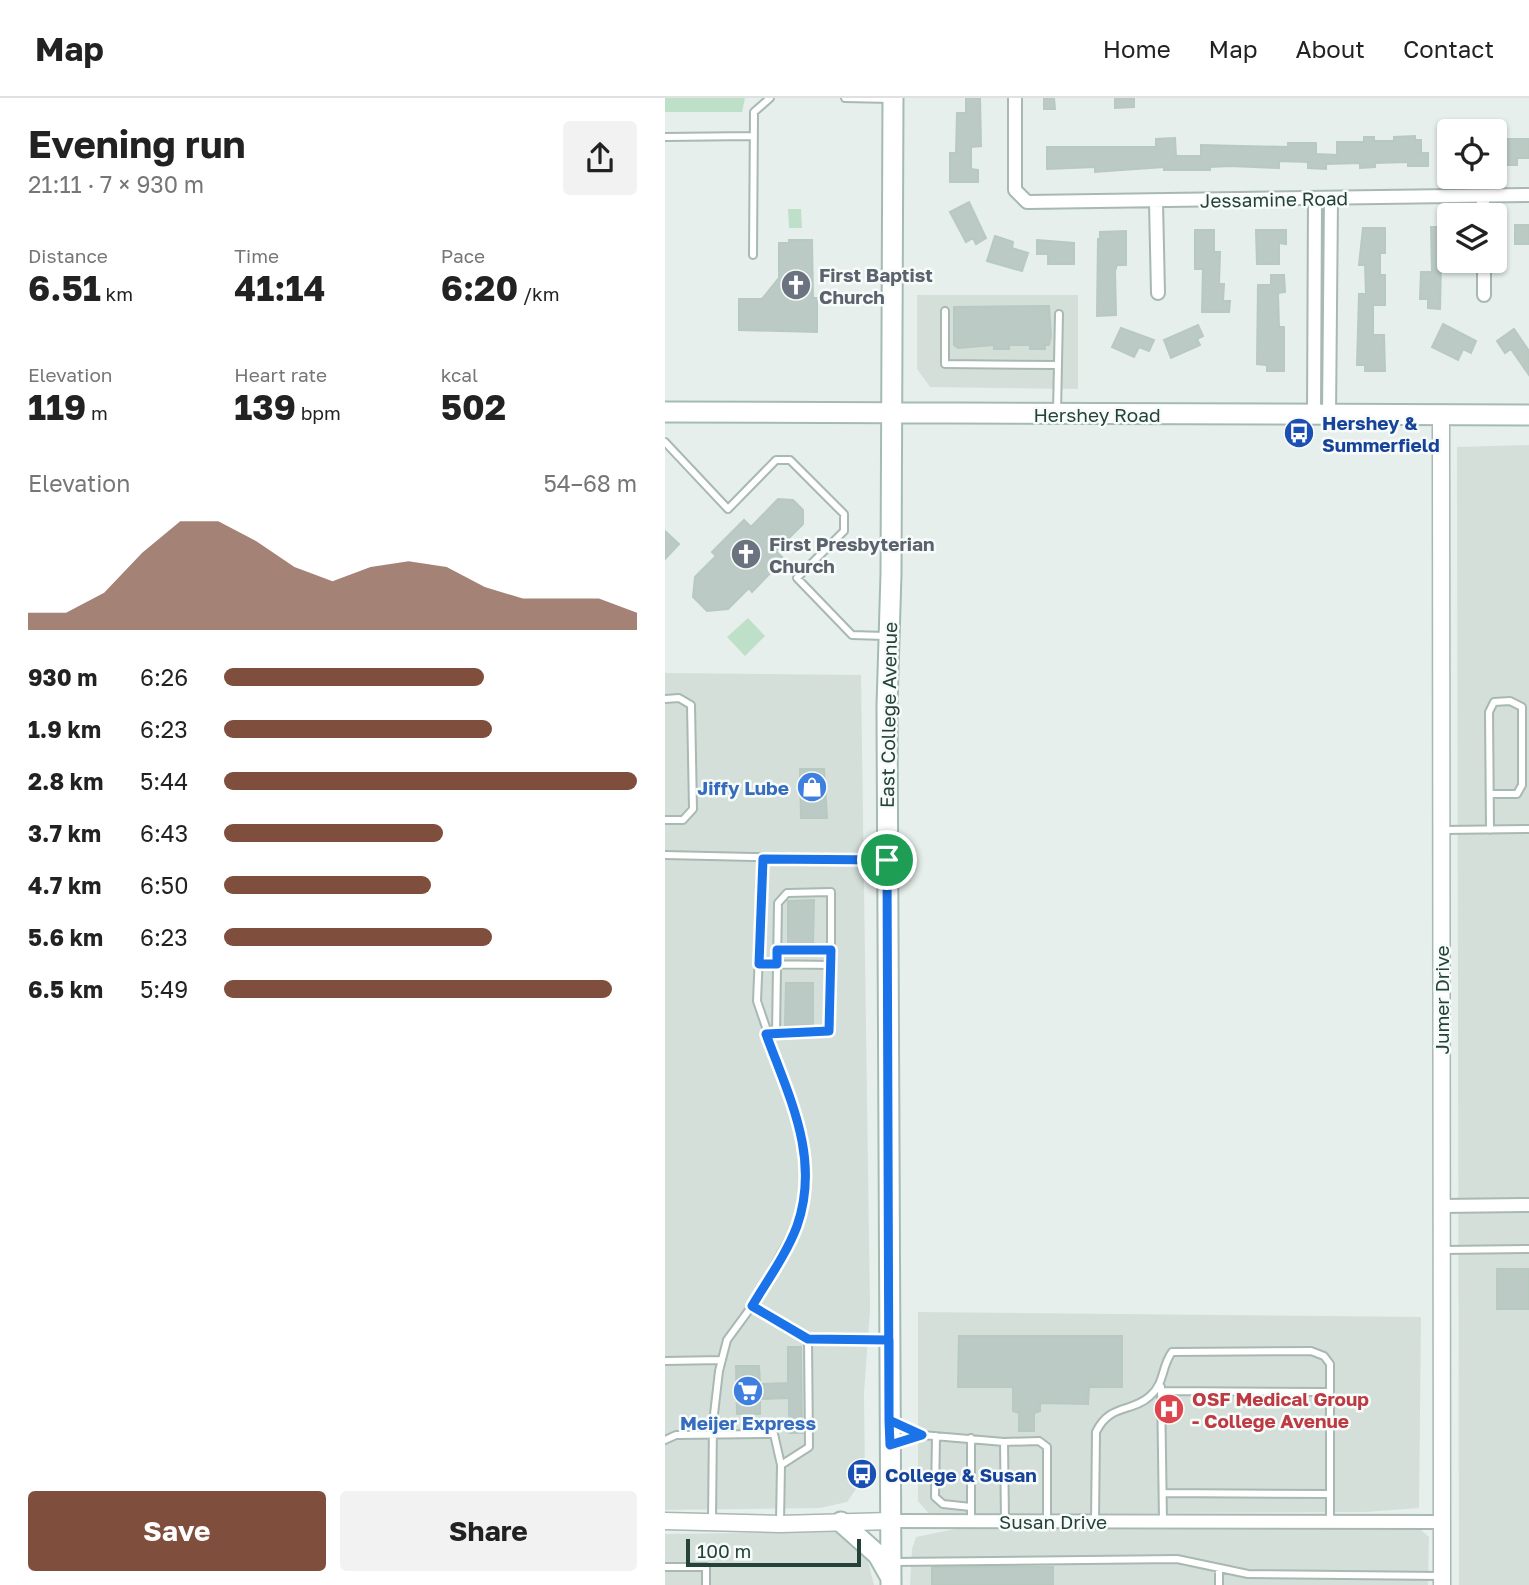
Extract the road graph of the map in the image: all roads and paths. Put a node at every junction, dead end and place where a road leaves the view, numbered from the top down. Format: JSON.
{"nodes":[{"id":1,"x":770,"y":98,"type":"edge"},
{"id":2,"x":845,"y":98,"type":"edge"},
{"id":3,"x":893,"y":98,"type":"edge"},
{"id":4,"x":1014,"y":98,"type":"edge"},
{"id":5,"x":754,"y":136,"type":"junction"},
{"id":6,"x":665,"y":137,"type":"edge"},
{"id":7,"x":1529,"y":195,"type":"edge"},
{"id":8,"x":1483,"y":196,"type":"junction"},
{"id":9,"x":1315,"y":198,"type":"junction"},
{"id":10,"x":1331,"y":198,"type":"junction"},
{"id":11,"x":1156,"y":202,"type":"junction"},
{"id":12,"x":1483,"y":203,"type":"edge"},
{"id":13,"x":753,"y":255,"type":"dead end"},
{"id":14,"x":1484,"y":273,"type":"edge"},
{"id":15,"x":1158,"y":293,"type":"dead end"},
{"id":16,"x":1485,"y":295,"type":"dead end"},
{"id":17,"x":944,"y":311,"type":"dead end"},
{"id":18,"x":1059,"y":314,"type":"dead end"},
{"id":19,"x":1315,"y":322,"type":"junction"},
{"id":20,"x":1330,"y":322,"type":"junction"},
{"id":21,"x":1058,"y":365,"type":"junction"},
{"id":22,"x":665,"y":412,"type":"edge"},
{"id":23,"x":892,"y":413,"type":"junction"},
{"id":24,"x":1057,"y":413,"type":"junction"},
{"id":25,"x":1322,"y":415,"type":"junction"},
{"id":26,"x":1529,"y":415,"type":"edge"},
{"id":27,"x":1441,"y":416,"type":"junction"},
{"id":28,"x":665,"y":442,"type":"edge"},
{"id":29,"x":889,"y":636,"type":"junction"},
{"id":30,"x":665,"y":699,"type":"edge"},
{"id":31,"x":1490,"y":794,"type":"junction"},
{"id":32,"x":665,"y":820,"type":"edge"},
{"id":33,"x":1441,"y":830,"type":"junction"},
{"id":34,"x":1490,"y":830,"type":"junction"},
{"id":35,"x":1529,"y":830,"type":"edge"},
{"id":36,"x":665,"y":855,"type":"edge"},
{"id":37,"x":763,"y":859,"type":"junction"},
{"id":38,"x":887,"y":860,"type":"junction"},
{"id":39,"x":777,"y":950,"type":"junction"},
{"id":40,"x":831,"y":950,"type":"junction"},
{"id":41,"x":759,"y":964,"type":"junction"},
{"id":42,"x":777,"y":964,"type":"junction"},
{"id":43,"x":831,"y":965,"type":"junction"},
{"id":44,"x":766,"y":1034,"type":"junction"},
{"id":45,"x":776,"y":1034,"type":"junction"},
{"id":46,"x":1529,"y":1205,"type":"edge"},
{"id":47,"x":1441,"y":1206,"type":"junction"},
{"id":48,"x":1440,"y":1250,"type":"junction"},
{"id":49,"x":1529,"y":1250,"type":"edge"},
{"id":50,"x":752,"y":1306,"type":"junction"},
{"id":51,"x":808,"y":1339,"type":"junction"},
{"id":52,"x":889,"y":1340,"type":"junction"},
{"id":53,"x":722,"y":1360,"type":"junction"},
{"id":54,"x":665,"y":1361,"type":"edge"},
{"id":55,"x":1162,"y":1388,"type":"junction"},
{"id":56,"x":1330,"y":1392,"type":"junction"},
{"id":57,"x":889,"y":1420,"type":"junction"},
{"id":58,"x":712,"y":1435,"type":"junction"},
{"id":59,"x":922,"y":1435,"type":"junction"},
{"id":60,"x":936,"y":1436,"type":"junction"},
{"id":61,"x":971,"y":1438,"type":"junction"},
{"id":62,"x":665,"y":1440,"type":"edge"},
{"id":63,"x":1004,"y":1442,"type":"junction"},
{"id":64,"x":890,"y":1445,"type":"junction"},
{"id":65,"x":781,"y":1465,"type":"junction"},
{"id":66,"x":1163,"y":1493,"type":"junction"},
{"id":67,"x":1330,"y":1494,"type":"junction"},
{"id":68,"x":971,"y":1507,"type":"junction"},
{"id":69,"x":712,"y":1520,"type":"junction"},
{"id":70,"x":665,"y":1521,"type":"edge"},
{"id":71,"x":891,"y":1521,"type":"junction"},
{"id":72,"x":971,"y":1521,"type":"junction"},
{"id":73,"x":1006,"y":1521,"type":"junction"},
{"id":74,"x":1047,"y":1521,"type":"junction"},
{"id":75,"x":1095,"y":1521,"type":"junction"},
{"id":76,"x":1163,"y":1521,"type":"junction"},
{"id":77,"x":841,"y":1522,"type":"junction"},
{"id":78,"x":1330,"y":1522,"type":"junction"},
{"id":79,"x":1440,"y":1522,"type":"junction"},
{"id":80,"x":780,"y":1524,"type":"junction"},
{"id":81,"x":665,"y":1567,"type":"edge"},
{"id":82,"x":1219,"y":1568,"type":"junction"},
{"id":83,"x":891,"y":1576,"type":"edge"},
{"id":84,"x":1394,"y":1576,"type":"junction"},
{"id":85,"x":1442,"y":1581,"type":"edge"},
{"id":86,"x":706,"y":1585,"type":"edge"},
{"id":87,"x":1219,"y":1585,"type":"edge"},
{"id":88,"x":1394,"y":1585,"type":"edge"}],
"edges":[{"from":1,"to":5,"type":"lane"},
{"from":2,"to":3,"type":"lane"},
{"from":3,"to":23,"type":"main road","name":"East College Avenue"},
{"from":4,"to":11,"type":"street","name":"Jessamine Road"},
{"from":5,"to":6,"type":"lane"},
{"from":5,"to":13,"type":"lane"},
{"from":7,"to":8,"type":"street","name":"Jessamine Road"},
{"from":8,"to":10,"type":"street","name":"Jessamine Road"},
{"from":8,"to":12,"type":"street"},
{"from":9,"to":10,"type":"street","name":"Jessamine Road"},
{"from":9,"to":11,"type":"street","name":"Jessamine Road"},
{"from":9,"to":19,"type":"street"},
{"from":10,"to":20,"type":"street"},
{"from":11,"to":15,"type":"street"},
{"from":14,"to":16,"type":"street"},
{"from":17,"to":21,"type":"lane"},
{"from":18,"to":21,"type":"lane"},
{"from":19,"to":20,"type":"street"},
{"from":19,"to":25,"type":"street"},
{"from":20,"to":25,"type":"street"},
{"from":21,"to":24,"type":"lane"},
{"from":22,"to":23,"type":"main road","name":"Hershey Road"},
{"from":23,"to":24,"type":"main road","name":"Hershey Road"},
{"from":23,"to":29,"type":"main road","name":"East College Avenue"},
{"from":24,"to":25,"type":"main road","name":"Hershey Road"},
{"from":25,"to":27,"type":"main road","name":"Hershey Road"},
{"from":26,"to":27,"type":"main road","name":"Hershey Road"},
{"from":27,"to":33,"type":"street","name":"Jumer Drive"},
{"from":28,"to":29,"type":"lane"},
{"from":29,"to":38,"type":"main road","name":"East College Avenue"},
{"from":30,"to":32,"type":"lane"},
{"from":31,"to":31,"type":"lane"},
{"from":31,"to":34,"type":"lane"},
{"from":33,"to":34,"type":"lane"},
{"from":33,"to":47,"type":"street","name":"Jumer Drive"},
{"from":34,"to":35,"type":"lane"},
{"from":36,"to":37,"type":"lane"},
{"from":37,"to":38,"type":"lane"},
{"from":37,"to":41,"type":"lane"},
{"from":38,"to":52,"type":"main road","name":"East College Avenue"},
{"from":39,"to":40,"type":"lane"},
{"from":39,"to":40,"type":"lane"},
{"from":39,"to":42,"type":"lane"},
{"from":40,"to":43,"type":"lane"},
{"from":41,"to":42,"type":"lane"},
{"from":41,"to":44,"type":"lane"},
{"from":42,"to":43,"type":"lane"},
{"from":42,"to":45,"type":"lane"},
{"from":43,"to":45,"type":"lane"},
{"from":44,"to":45,"type":"lane"},
{"from":44,"to":50,"type":"lane"},
{"from":46,"to":47,"type":"street"},
{"from":47,"to":48,"type":"street","name":"Jumer Drive"},
{"from":48,"to":49,"type":"lane"},
{"from":48,"to":79,"type":"street","name":"Jumer Drive"},
{"from":50,"to":51,"type":"lane"},
{"from":50,"to":53,"type":"lane"},
{"from":51,"to":52,"type":"lane"},
{"from":51,"to":65,"type":"lane"},
{"from":52,"to":57,"type":"main road","name":"East College Avenue"},
{"from":53,"to":54,"type":"lane"},
{"from":53,"to":58,"type":"lane"},
{"from":55,"to":56,"type":"lane"},
{"from":55,"to":56,"type":"lane"},
{"from":55,"to":66,"type":"lane"},
{"from":55,"to":75,"type":"lane"},
{"from":56,"to":67,"type":"lane"},
{"from":57,"to":59,"type":"lane"},
{"from":57,"to":64,"type":"main road","name":"East College Avenue"},
{"from":58,"to":62,"type":"lane"},
{"from":58,"to":65,"type":"lane"},
{"from":58,"to":69,"type":"lane"},
{"from":59,"to":60,"type":"lane"},
{"from":59,"to":64,"type":"lane"},
{"from":60,"to":61,"type":"lane"},
{"from":60,"to":68,"type":"lane"},
{"from":61,"to":63,"type":"lane"},
{"from":61,"to":68,"type":"lane"},
{"from":63,"to":73,"type":"lane"},
{"from":63,"to":74,"type":"lane"},
{"from":64,"to":71,"type":"main road","name":"East College Avenue"},
{"from":65,"to":80,"type":"lane"},
{"from":66,"to":67,"type":"lane"},
{"from":66,"to":76,"type":"lane"},
{"from":67,"to":78,"type":"lane"},
{"from":68,"to":72,"type":"lane"},
{"from":69,"to":70,"type":"street","name":"Susan Drive"},
{"from":69,"to":80,"type":"street","name":"Susan Drive"},
{"from":71,"to":72,"type":"street","name":"Susan Drive"},
{"from":71,"to":77,"type":"street","name":"Susan Drive"},
{"from":71,"to":83,"type":"main road","name":"East College Avenue"},
{"from":72,"to":73,"type":"street","name":"Susan Drive"},
{"from":73,"to":74,"type":"street","name":"Susan Drive"},
{"from":74,"to":75,"type":"street","name":"Susan Drive"},
{"from":75,"to":76,"type":"street","name":"Susan Drive"},
{"from":76,"to":78,"type":"street","name":"Susan Drive"},
{"from":77,"to":80,"type":"street","name":"Susan Drive"},
{"from":77,"to":83,"type":"main road"},
{"from":78,"to":79,"type":"street","name":"Susan Drive"},
{"from":79,"to":85,"type":"street","name":"Jumer Drive"},
{"from":81,"to":86,"type":"lane"},
{"from":82,"to":83,"type":"lane"},
{"from":82,"to":84,"type":"lane"},
{"from":82,"to":87,"type":"lane"},
{"from":84,"to":85,"type":"lane"},
{"from":84,"to":88,"type":"lane"}]}
